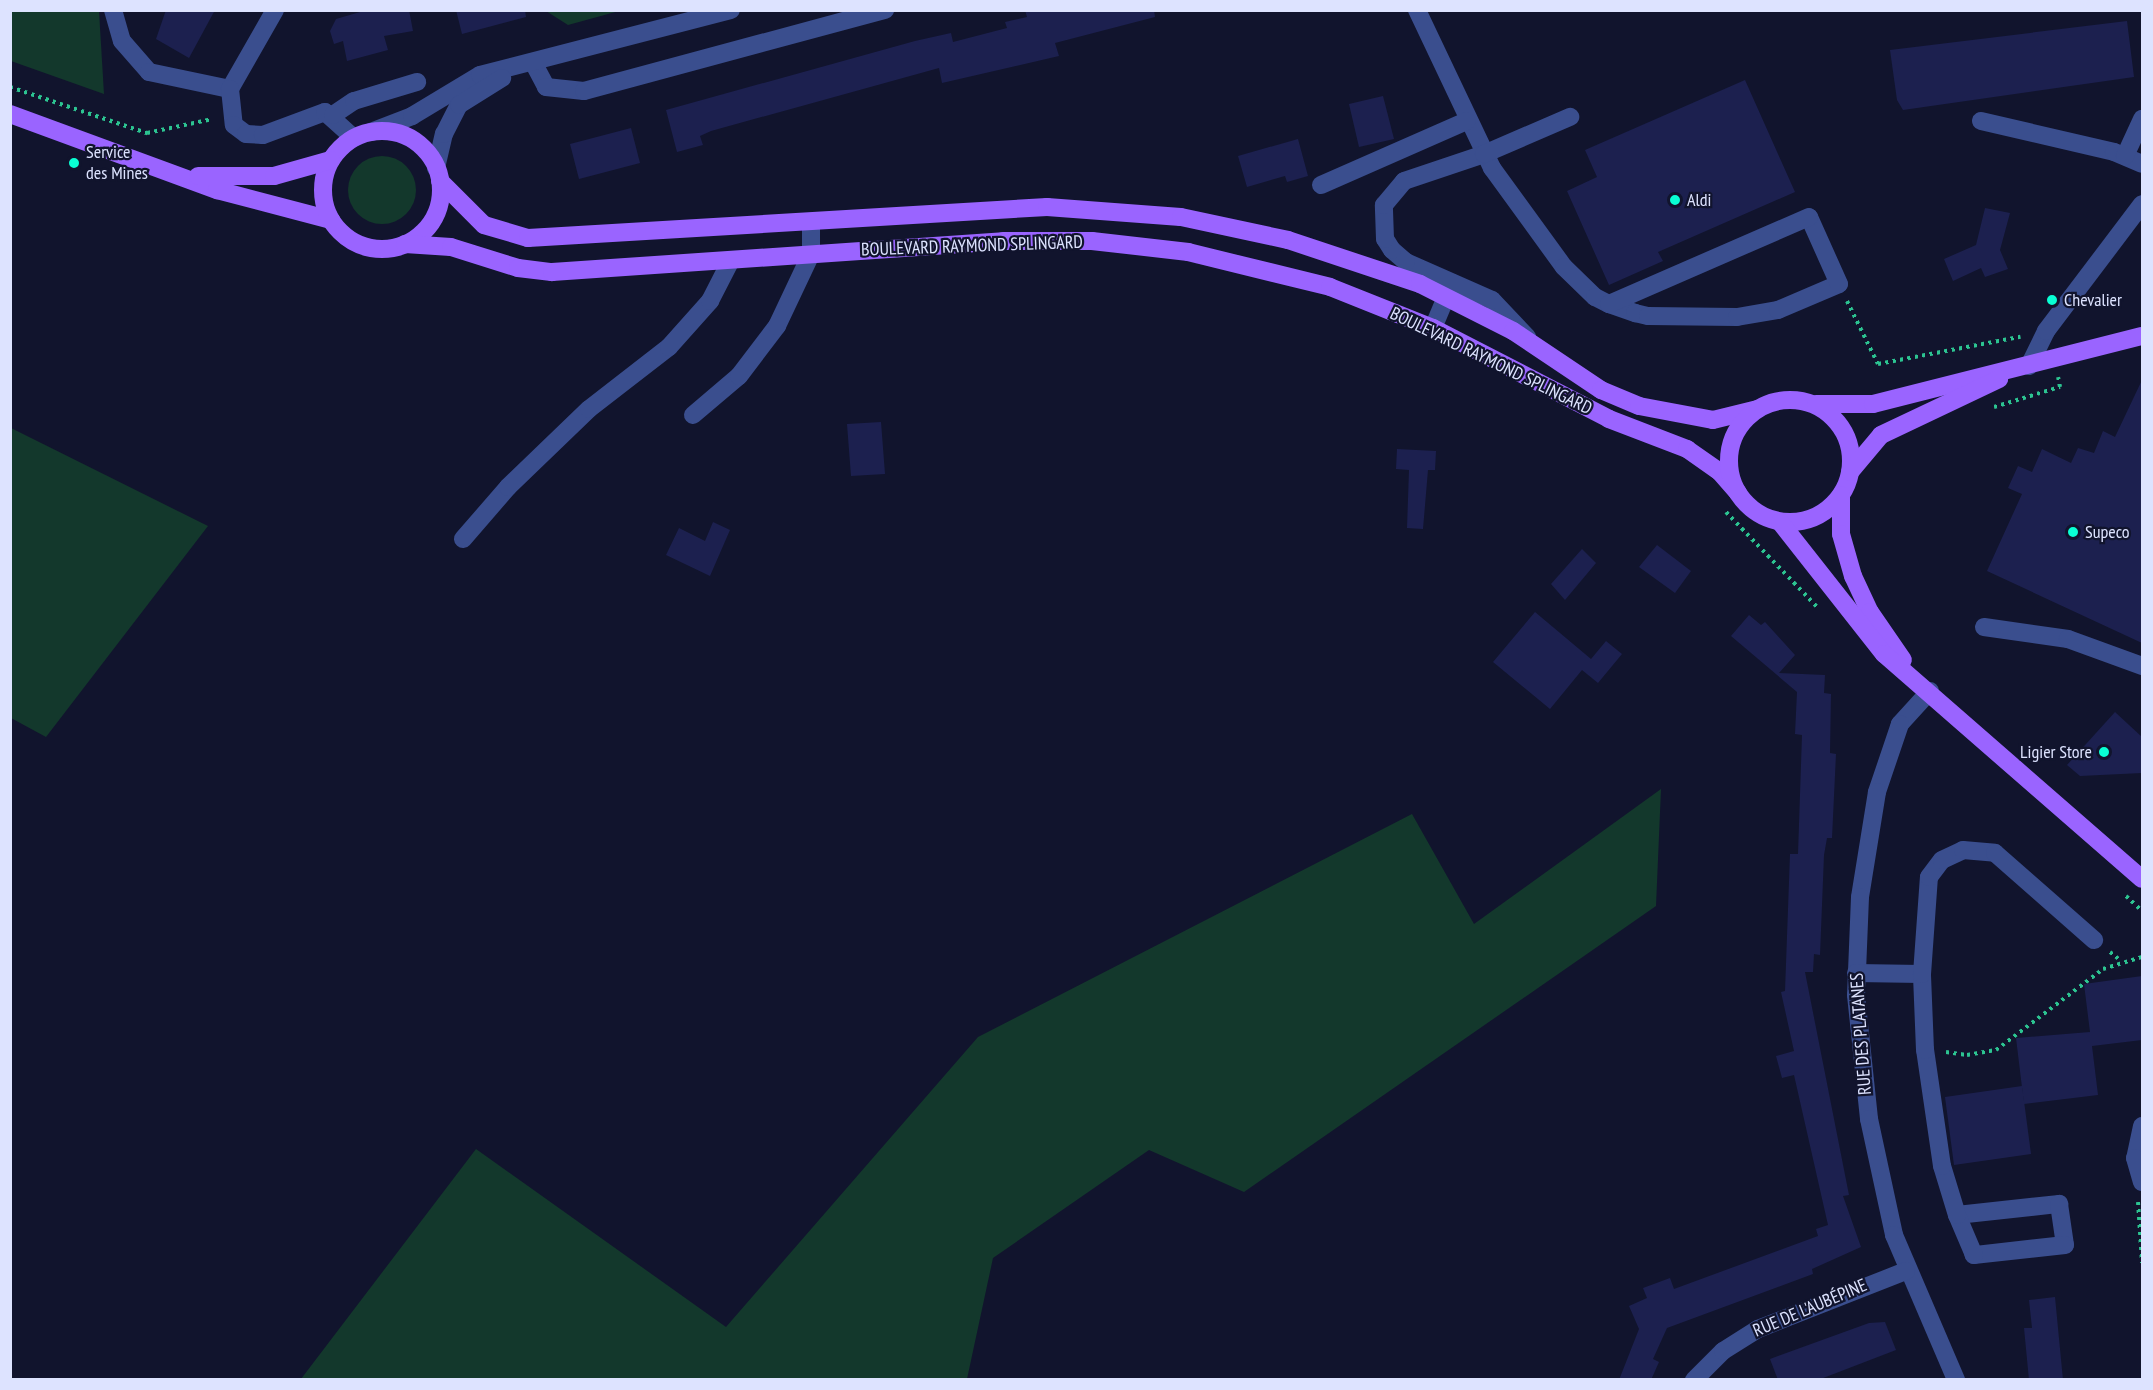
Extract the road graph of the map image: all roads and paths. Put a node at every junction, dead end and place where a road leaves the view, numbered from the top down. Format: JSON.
{"nodes":[{"id":1,"x":113,"y":10,"type":"edge"},
{"id":2,"x":275,"y":10,"type":"edge"},
{"id":3,"x":731,"y":10,"type":"edge"},
{"id":4,"x":1417,"y":10,"type":"edge"},
{"id":5,"x":884,"y":11,"type":"edge"},
{"id":6,"x":534,"y":64,"type":"junction"},
{"id":7,"x":417,"y":82,"type":"dead end"},
{"id":8,"x":10,"y":87,"type":"edge"},
{"id":9,"x":230,"y":89,"type":"junction"},
{"id":10,"x":10,"y":114,"type":"edge"},
{"id":11,"x":231,"y":114,"type":"junction"},
{"id":12,"x":333,"y":115,"type":"junction"},
{"id":13,"x":1570,"y":117,"type":"dead end"},
{"id":14,"x":2142,"y":119,"type":"edge"},
{"id":15,"x":1467,"y":121,"type":"junction"},
{"id":16,"x":1982,"y":121,"type":"dead end"},
{"id":17,"x":371,"y":132,"type":"junction"},
{"id":18,"x":354,"y":138,"type":"junction"},
{"id":19,"x":1484,"y":154,"type":"junction"},
{"id":20,"x":2125,"y":156,"type":"junction"},
{"id":21,"x":331,"y":160,"type":"junction"},
{"id":22,"x":2142,"y":164,"type":"edge"},
{"id":23,"x":175,"y":172,"type":"junction"},
{"id":24,"x":438,"y":174,"type":"junction"},
{"id":25,"x":1321,"y":185,"type":"dead end"},
{"id":26,"x":2142,"y":204,"type":"edge"},
{"id":27,"x":331,"y":220,"type":"junction"},
{"id":28,"x":811,"y":222,"type":"junction"},
{"id":29,"x":405,"y":244,"type":"junction"},
{"id":30,"x":811,"y":254,"type":"junction"},
{"id":31,"x":730,"y":260,"type":"junction"},
{"id":32,"x":1449,"y":289,"type":"junction"},
{"id":33,"x":1609,"y":304,"type":"junction"},
{"id":34,"x":1862,"y":324,"type":"dead end"},
{"id":35,"x":1432,"y":328,"type":"junction"},
{"id":36,"x":2032,"y":334,"type":"dead end"},
{"id":37,"x":2142,"y":336,"type":"edge"},
{"id":38,"x":2029,"y":366,"type":"junction"},
{"id":39,"x":2060,"y":387,"type":"dead end"},
{"id":40,"x":1811,"y":404,"type":"junction"},
{"id":41,"x":1758,"y":409,"type":"junction"},
{"id":42,"x":1981,"y":411,"type":"dead end"},
{"id":43,"x":693,"y":415,"type":"dead end"},
{"id":44,"x":1850,"y":472,"type":"junction"},
{"id":45,"x":1738,"y":493,"type":"junction"},
{"id":46,"x":1841,"y":495,"type":"junction"},
{"id":47,"x":1723,"y":510,"type":"dead end"},
{"id":48,"x":1780,"y":522,"type":"junction"},
{"id":49,"x":463,"y":540,"type":"dead end"},
{"id":50,"x":1820,"y":610,"type":"dead end"},
{"id":51,"x":1984,"y":627,"type":"dead end"},
{"id":52,"x":2142,"y":666,"type":"edge"},
{"id":53,"x":1930,"y":691,"type":"junction"},
{"id":54,"x":2142,"y":879,"type":"edge"},
{"id":55,"x":2094,"y":940,"type":"dead end"},
{"id":56,"x":2142,"y":957,"type":"edge"},
{"id":57,"x":1856,"y":973,"type":"junction"},
{"id":58,"x":1922,"y":974,"type":"junction"},
{"id":59,"x":1925,"y":1050,"type":"junction"},
{"id":60,"x":2142,"y":1126,"type":"edge"},
{"id":61,"x":2142,"y":1181,"type":"edge"},
{"id":62,"x":1957,"y":1215,"type":"junction"},
{"id":63,"x":2142,"y":1263,"type":"edge"},
{"id":64,"x":1906,"y":1271,"type":"junction"},
{"id":65,"x":1694,"y":1380,"type":"edge"},
{"id":66,"x":1956,"y":1380,"type":"edge"}],
"edges":[{"from":1,"to":9,"type":"street"},
{"from":2,"to":9,"type":"street"},
{"from":3,"to":6,"type":"street"},
{"from":4,"to":15,"type":"street"},
{"from":5,"to":6,"type":"street"},
{"from":6,"to":17,"type":"street"},
{"from":6,"to":24,"type":"street"},
{"from":7,"to":12,"type":"street"},
{"from":8,"to":11,"type":"path"},
{"from":9,"to":11,"type":"street"},
{"from":10,"to":23,"type":"main road"},
{"from":11,"to":12,"type":"street"},
{"from":12,"to":18,"type":"street"},
{"from":13,"to":19,"type":"street"},
{"from":14,"to":20,"type":"street"},
{"from":15,"to":19,"type":"street"},
{"from":15,"to":25,"type":"street"},
{"from":16,"to":20,"type":"street"},
{"from":17,"to":18,"type":"main road"},
{"from":17,"to":24,"type":"main road"},
{"from":18,"to":21,"type":"main road"},
{"from":19,"to":32,"type":"street"},
{"from":19,"to":33,"type":"street"},
{"from":20,"to":22,"type":"street"},
{"from":21,"to":23,"type":"main road"},
{"from":21,"to":27,"type":"main road"},
{"from":23,"to":27,"type":"main road"},
{"from":24,"to":28,"type":"main road","name":"BOULEVARD RAYMOND SPLINGARD"},
{"from":24,"to":29,"type":"main road"},
{"from":26,"to":38,"type":"street"},
{"from":27,"to":29,"type":"main road"},
{"from":28,"to":30,"type":"street"},
{"from":28,"to":32,"type":"main road","name":"BOULEVARD RAYMOND SPLINGARD"},
{"from":29,"to":31,"type":"main road","name":"BOULEVARD RAYMOND SPLINGARD"},
{"from":30,"to":31,"type":"main road","name":"BOULEVARD RAYMOND SPLINGARD"},
{"from":30,"to":35,"type":"main road","name":"BOULEVARD RAYMOND SPLINGARD"},
{"from":30,"to":43,"type":"street"},
{"from":31,"to":49,"type":"street"},
{"from":32,"to":35,"type":"street"},
{"from":32,"to":41,"type":"main road","name":"BOULEVARD RAYMOND SPLINGARD"},
{"from":33,"to":33,"type":"street"},
{"from":34,"to":36,"type":"path"},
{"from":35,"to":45,"type":"main road","name":"BOULEVARD RAYMOND SPLINGARD"},
{"from":37,"to":38,"type":"main road"},
{"from":38,"to":40,"type":"main road"},
{"from":38,"to":44,"type":"main road"},
{"from":39,"to":42,"type":"path"},
{"from":40,"to":41,"type":"main road"},
{"from":40,"to":44,"type":"main road"},
{"from":41,"to":45,"type":"main road"},
{"from":44,"to":46,"type":"main road"},
{"from":45,"to":48,"type":"main road"},
{"from":46,"to":48,"type":"main road"},
{"from":46,"to":53,"type":"main road"},
{"from":47,"to":50,"type":"path"},
{"from":48,"to":53,"type":"main road"},
{"from":51,"to":52,"type":"street"},
{"from":53,"to":54,"type":"main road"},
{"from":53,"to":57,"type":"street","name":"RUE DES PLATANES"},
{"from":55,"to":58,"type":"street"},
{"from":56,"to":59,"type":"path"},
{"from":57,"to":58,"type":"street"},
{"from":57,"to":64,"type":"street","name":"RUE DES PLATANES"},
{"from":58,"to":59,"type":"street"},
{"from":59,"to":62,"type":"street"},
{"from":60,"to":61,"type":"street"},
{"from":61,"to":63,"type":"path"},
{"from":62,"to":62,"type":"street"},
{"from":64,"to":65,"type":"street","name":"RUE DE L'AUBÉPINE"},
{"from":64,"to":66,"type":"street","name":"RUE DES PLATANES"}]}
